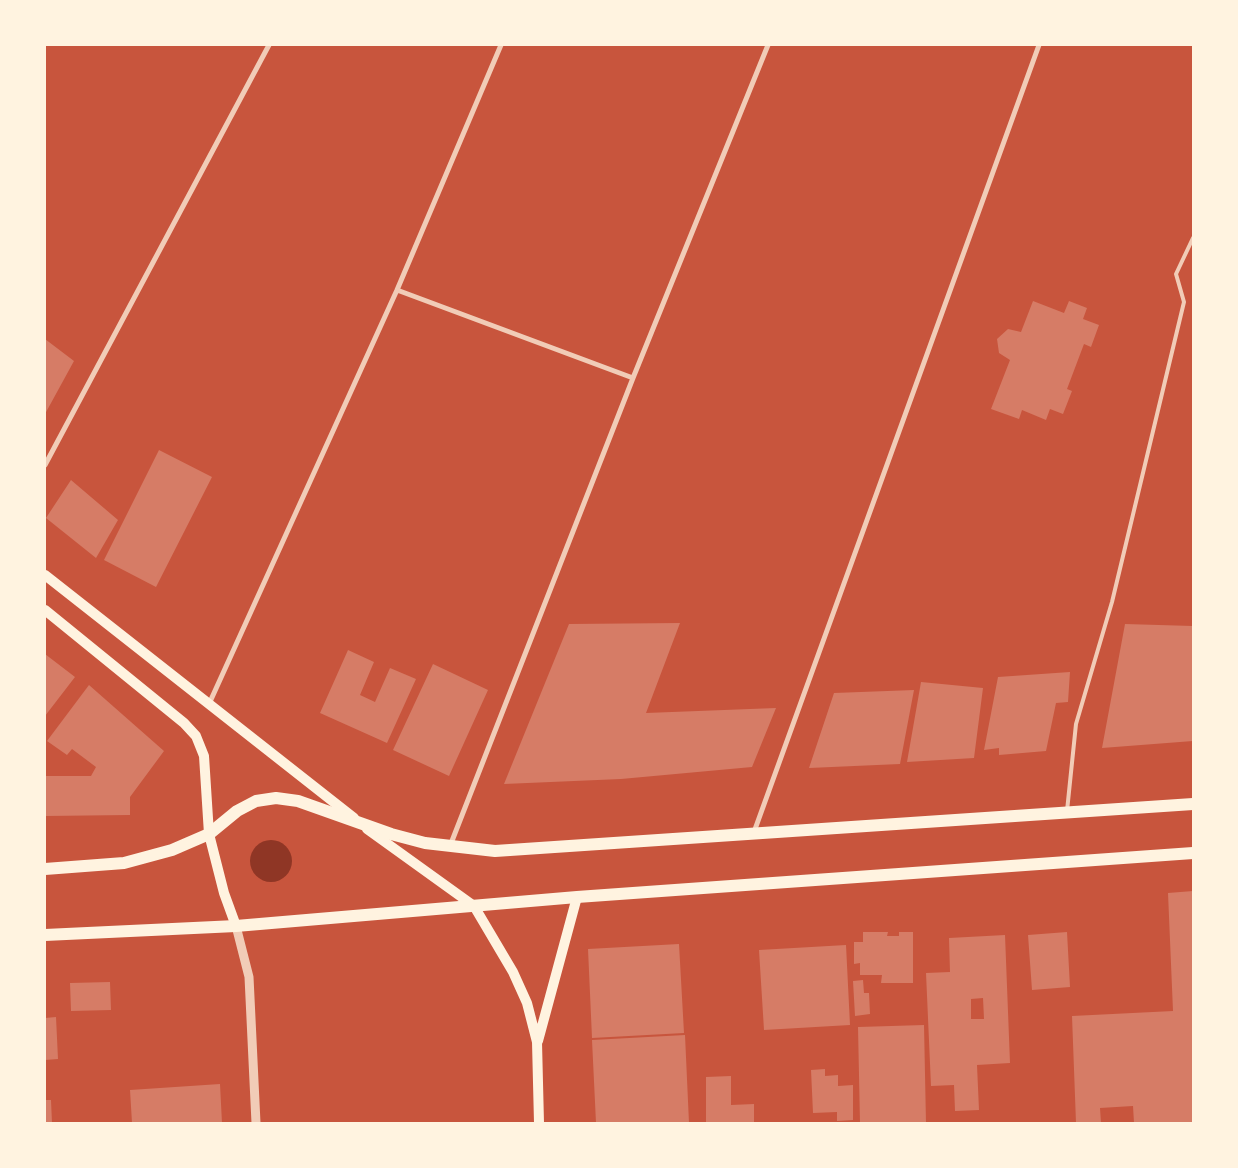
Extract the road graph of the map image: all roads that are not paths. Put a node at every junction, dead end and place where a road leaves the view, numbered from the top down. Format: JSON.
{"nodes":[{"id":1,"x":269,"y":45,"type":"edge"},
{"id":2,"x":501,"y":45,"type":"edge"},
{"id":3,"x":768,"y":45,"type":"edge"},
{"id":4,"x":1039,"y":45,"type":"edge"},
{"id":5,"x":1193,"y":238,"type":"edge"},
{"id":6,"x":397,"y":290,"type":"junction"},
{"id":7,"x":633,"y":378,"type":"junction"},
{"id":8,"x":45,"y":465,"type":"edge"},
{"id":9,"x":45,"y":575,"type":"edge"},
{"id":10,"x":45,"y":610,"type":"edge"},
{"id":11,"x":209,"y":704,"type":"junction"},
{"id":12,"x":1193,"y":804,"type":"edge"},
{"id":13,"x":1067,"y":813,"type":"junction"},
{"id":14,"x":358,"y":822,"type":"junction"},
{"id":15,"x":754,"y":832,"type":"junction"},
{"id":16,"x":209,"y":834,"type":"junction"},
{"id":17,"x":450,"y":847,"type":"junction"},
{"id":18,"x":1193,"y":853,"type":"edge"},
{"id":19,"x":45,"y":869,"type":"edge"},
{"id":20,"x":577,"y":897,"type":"junction"},
{"id":21,"x":474,"y":906,"type":"junction"},
{"id":22,"x":236,"y":926,"type":"junction"},
{"id":23,"x":45,"y":935,"type":"edge"},
{"id":24,"x":538,"y":1042,"type":"junction"},
{"id":25,"x":256,"y":1123,"type":"edge"},
{"id":26,"x":539,"y":1123,"type":"edge"}],
"edges":[{"from":1,"to":8,"type":"street"},
{"from":2,"to":6,"type":"street"},
{"from":3,"to":7,"type":"street"},
{"from":4,"to":15,"type":"street"},
{"from":5,"to":13,"type":"lane"},
{"from":6,"to":7,"type":"street"},
{"from":6,"to":11,"type":"street"},
{"from":7,"to":17,"type":"street"},
{"from":9,"to":11,"type":"main road"},
{"from":10,"to":16,"type":"main road"},
{"from":11,"to":14,"type":"main road"},
{"from":12,"to":13,"type":"main road"},
{"from":13,"to":15,"type":"main road"},
{"from":14,"to":16,"type":"main road"},
{"from":14,"to":17,"type":"main road"},
{"from":14,"to":21,"type":"main road"},
{"from":15,"to":17,"type":"main road"},
{"from":16,"to":19,"type":"main road"},
{"from":16,"to":22,"type":"main road"},
{"from":18,"to":20,"type":"main road"},
{"from":20,"to":21,"type":"main road"},
{"from":20,"to":24,"type":"main road"},
{"from":21,"to":22,"type":"main road"},
{"from":21,"to":24,"type":"main road"},
{"from":22,"to":23,"type":"main road"},
{"from":22,"to":25,"type":"street"},
{"from":24,"to":26,"type":"main road"}]}
